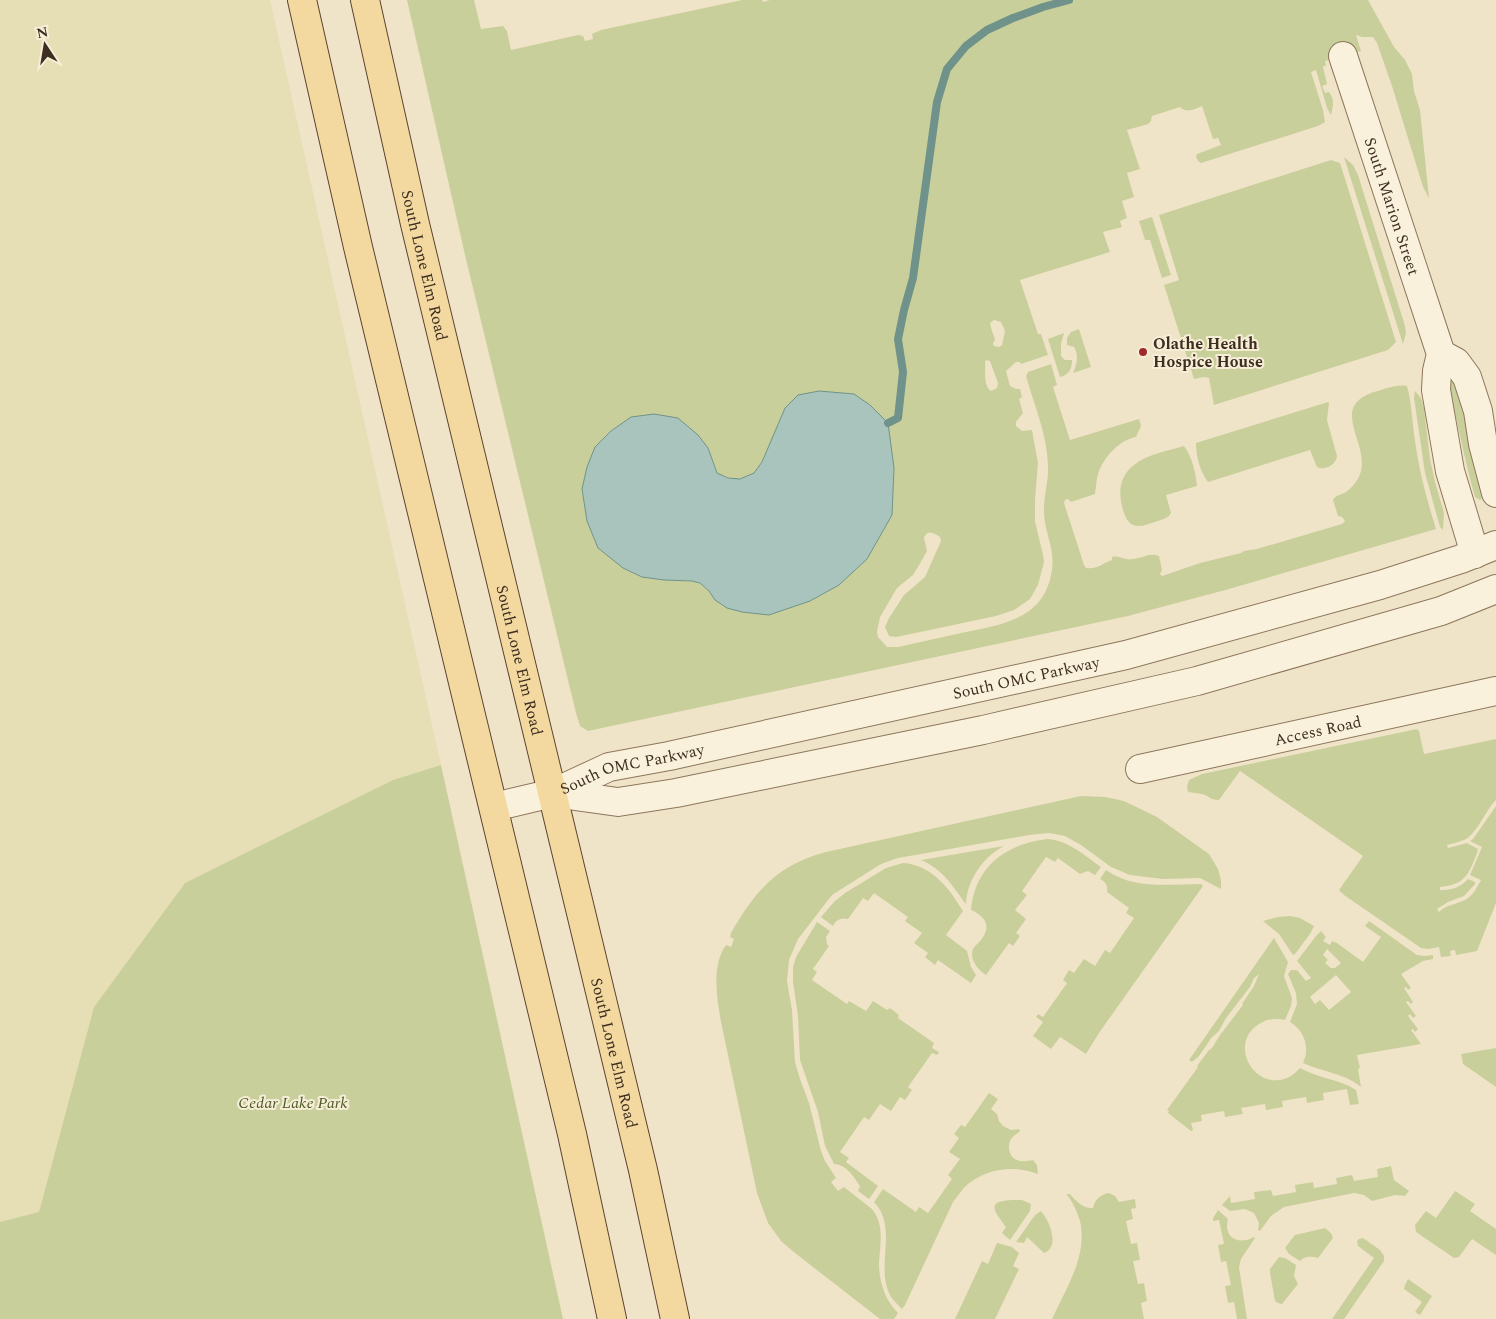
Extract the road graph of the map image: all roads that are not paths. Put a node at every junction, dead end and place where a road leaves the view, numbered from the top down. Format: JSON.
{"nodes":[{"id":1,"x":302,"y":0,"type":"edge"},
{"id":2,"x":365,"y":0,"type":"edge"},
{"id":3,"x":1343,"y":56,"type":"dead end"},
{"id":4,"x":1441,"y":354,"type":"junction"},
{"id":5,"x":1496,"y":493,"type":"edge"},
{"id":6,"x":1486,"y":550,"type":"edge"},
{"id":7,"x":1496,"y":589,"type":"edge"},
{"id":8,"x":1496,"y":691,"type":"edge"},
{"id":9,"x":1140,"y":769,"type":"dead end"},
{"id":10,"x":553,"y":793,"type":"junction"},
{"id":11,"x":494,"y":807,"type":"junction"},
{"id":12,"x":612,"y":1319,"type":"edge"},
{"id":13,"x":676,"y":1319,"type":"edge"}],
"edges":[{"from":1,"to":11,"type":"main road"},
{"from":2,"to":10,"type":"main road","name":"South Lone Elm Road"},
{"from":3,"to":4,"type":"street","name":"South Marion Street"},
{"from":4,"to":5,"type":"street"},
{"from":4,"to":6,"type":"street","name":"South Marion Street"},
{"from":6,"to":10,"type":"street","name":"South OMC Parkway"},
{"from":7,"to":10,"type":"street","name":"South OMC Parkway"},
{"from":8,"to":9,"type":"street","name":"Access Road"},
{"from":10,"to":11,"type":"street","name":"South OMC Parkway"},
{"from":10,"to":13,"type":"main road","name":"South Lone Elm Road"},
{"from":11,"to":12,"type":"main road"}]}
